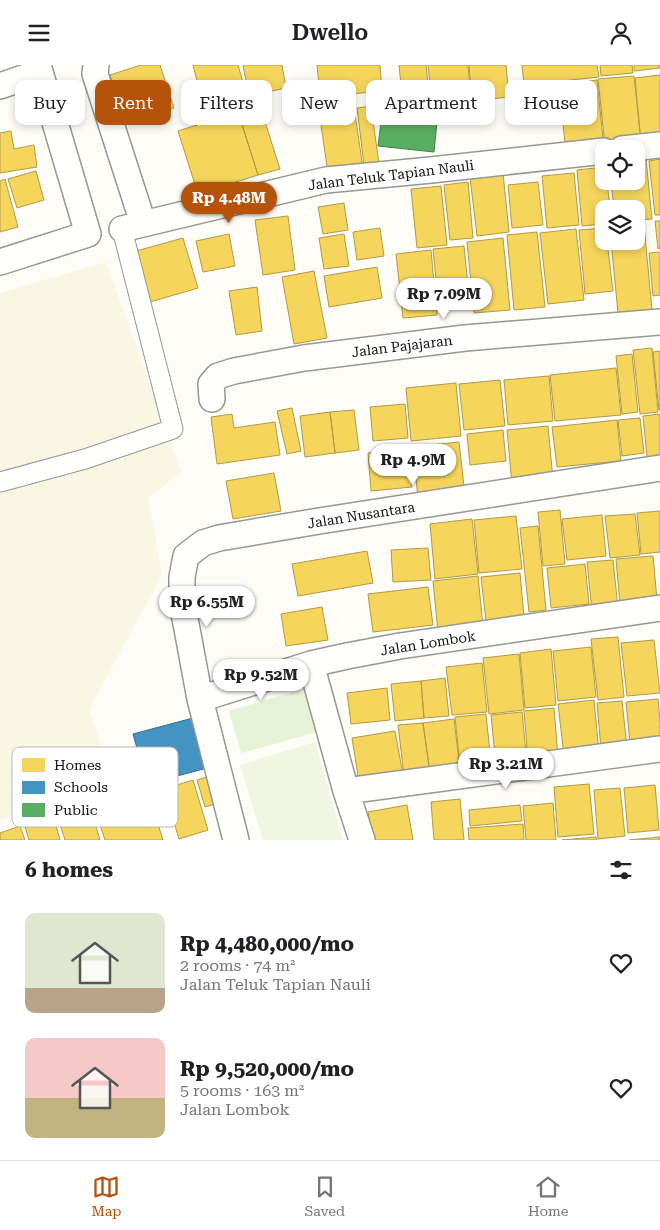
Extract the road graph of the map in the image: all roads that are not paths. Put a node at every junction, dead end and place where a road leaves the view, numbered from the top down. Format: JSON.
{"nodes":[{"id":1,"x":96,"y":65,"type":"edge"},
{"id":2,"x":39,"y":69,"type":"edge"},
{"id":3,"x":0,"y":86,"type":"edge"},
{"id":4,"x":660,"y":145,"type":"edge"},
{"id":5,"x":645,"y":147,"type":"edge"},
{"id":6,"x":595,"y":152,"type":"edge"},
{"id":7,"x":133,"y":226,"type":"junction"},
{"id":8,"x":0,"y":262,"type":"edge"},
{"id":9,"x":660,"y":321,"type":"edge"},
{"id":10,"x":212,"y":399,"type":"dead end"},
{"id":11,"x":660,"y":468,"type":"edge"},
{"id":12,"x":0,"y":482,"type":"edge"},
{"id":13,"x":660,"y":607,"type":"edge"},
{"id":14,"x":311,"y":665,"type":"junction"},
{"id":15,"x":200,"y":699,"type":"junction"},
{"id":16,"x":660,"y":749,"type":"edge"},
{"id":17,"x":346,"y":791,"type":"junction"},
{"id":18,"x":230,"y":838,"type":"edge"},
{"id":19,"x":362,"y":840,"type":"edge"}],
"edges":[{"from":1,"to":7,"type":"street"},
{"from":2,"to":3,"type":"street"},
{"from":2,"to":8,"type":"street"},
{"from":4,"to":5,"type":"street"},
{"from":6,"to":7,"type":"street","name":"Jalan Teluk Tapian Nauli"},
{"from":7,"to":12,"type":"street"},
{"from":9,"to":10,"type":"street","name":"Jalan Pajajaran"},
{"from":11,"to":15,"type":"street","name":"Jalan Nusantara"},
{"from":13,"to":14,"type":"street","name":"Jalan Lombok"},
{"from":14,"to":15,"type":"street","name":"Jalan Lombok"},
{"from":14,"to":17,"type":"street"},
{"from":15,"to":18,"type":"street"},
{"from":16,"to":17,"type":"street"},
{"from":17,"to":19,"type":"street"}]}
